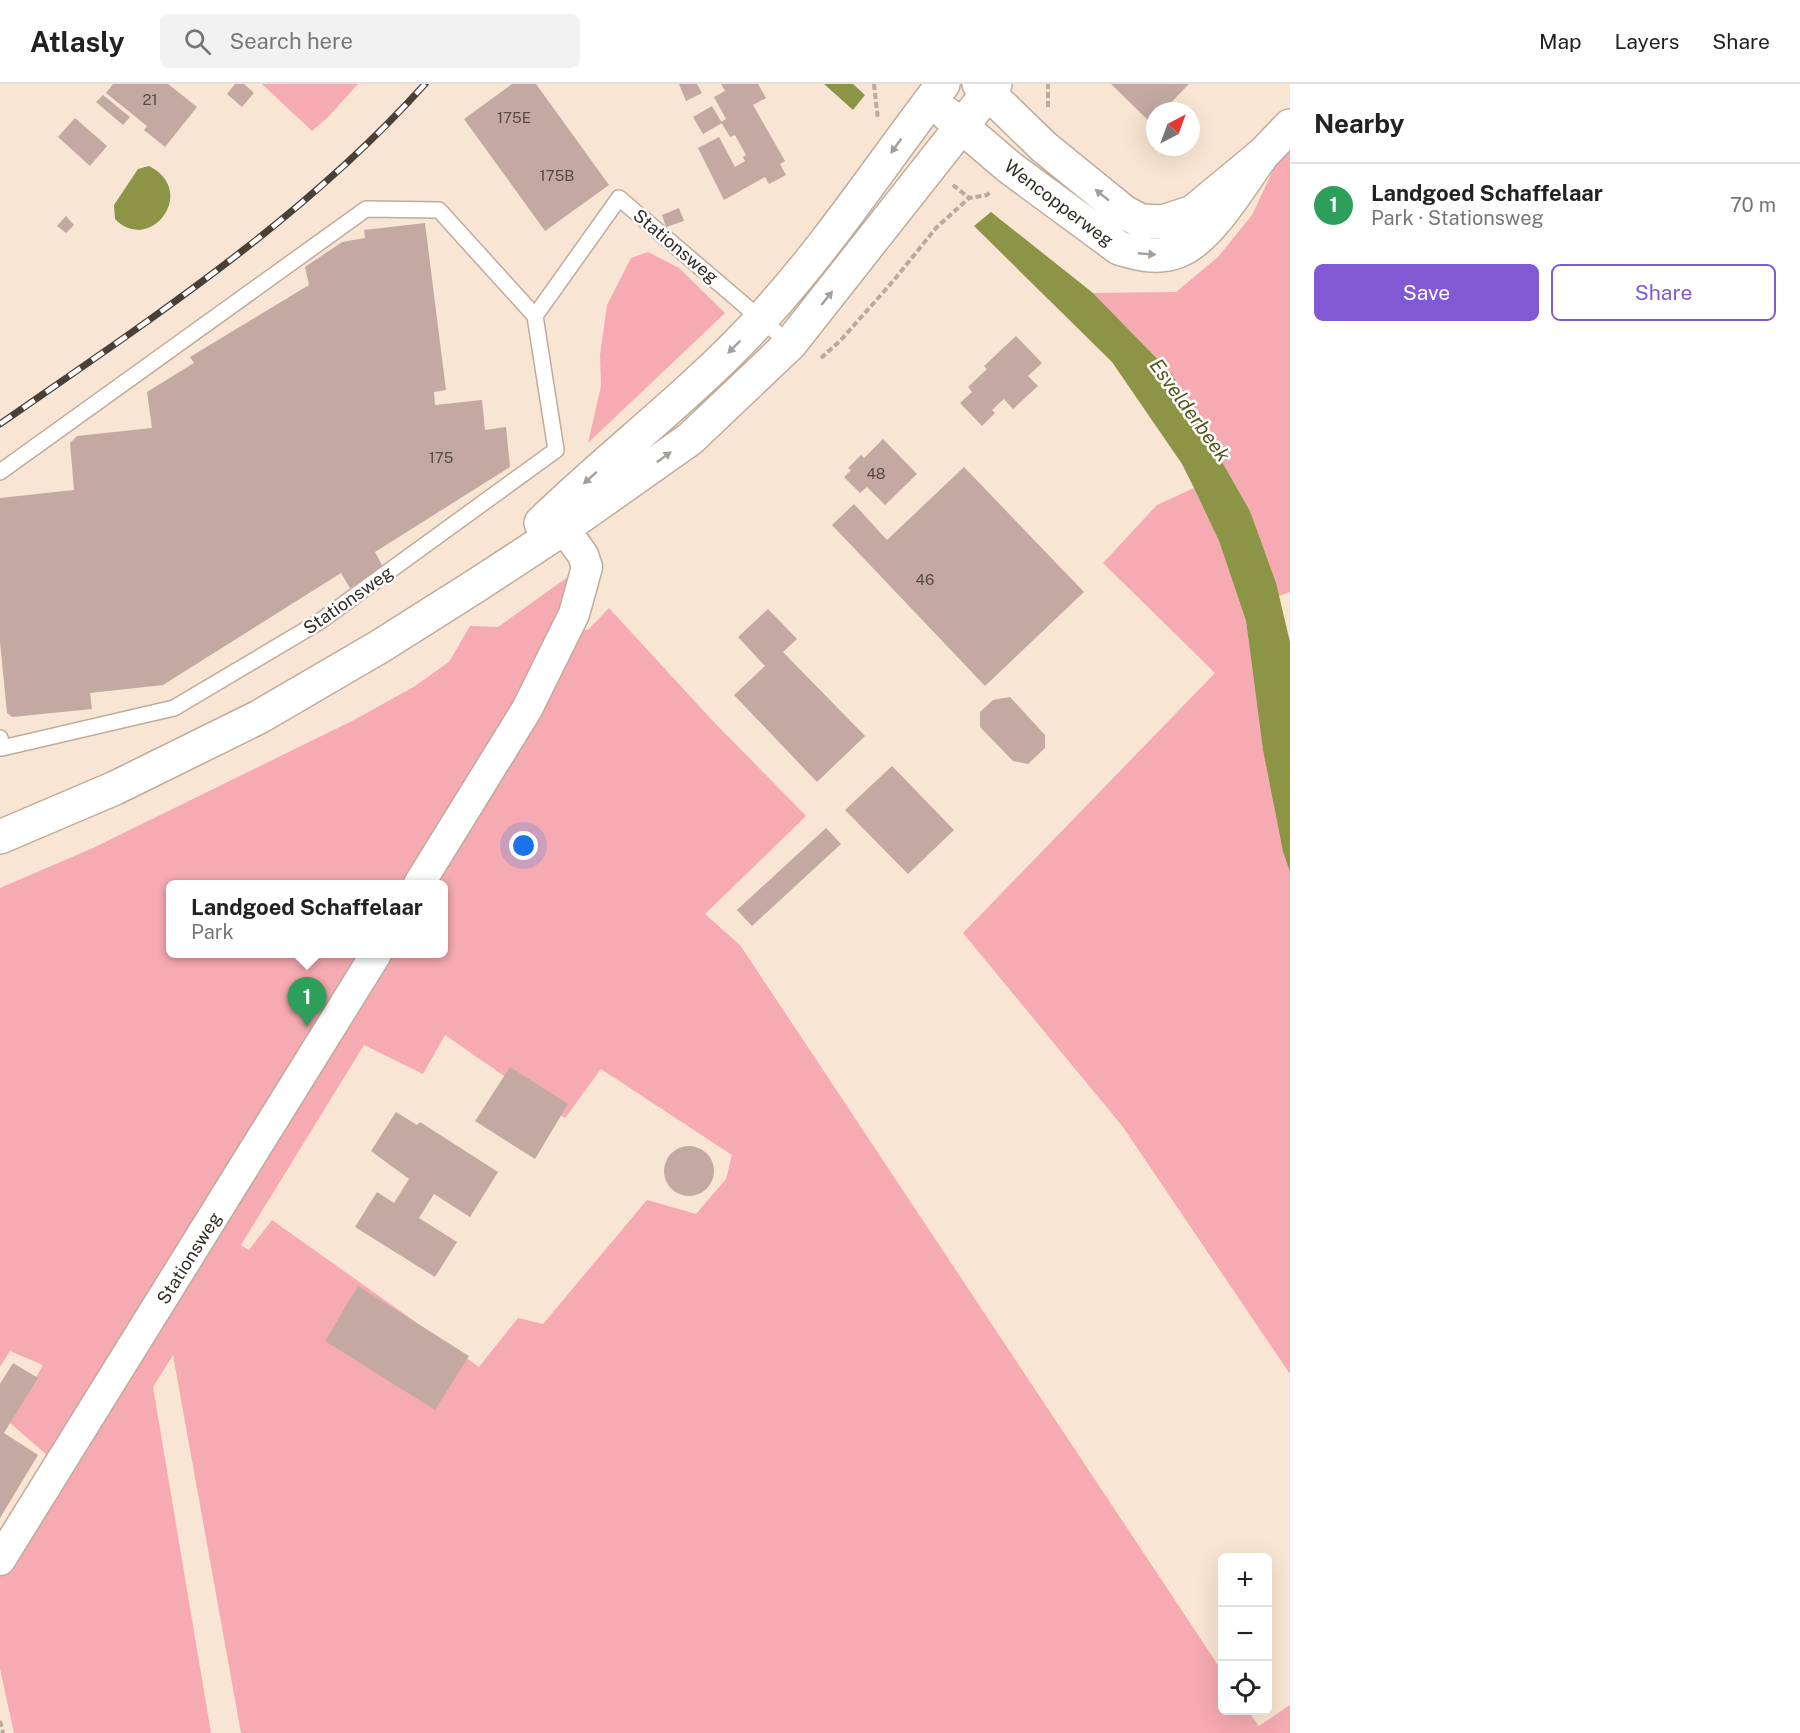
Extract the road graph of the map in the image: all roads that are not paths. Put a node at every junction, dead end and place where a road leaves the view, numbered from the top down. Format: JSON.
{"nodes":[{"id":1,"x":988,"y":87,"type":"edge"},
{"id":2,"x":931,"y":89,"type":"edge"},
{"id":3,"x":1290,"y":126,"type":"edge"},
{"id":4,"x":963,"y":128,"type":"junction"},
{"id":5,"x":1263,"y":154,"type":"junction"},
{"id":6,"x":535,"y":316,"type":"junction"},
{"id":7,"x":762,"y":319,"type":"junction"},
{"id":8,"x":790,"y":344,"type":"junction"},
{"id":9,"x":0,"y":472,"type":"edge"},
{"id":10,"x":558,"y":520,"type":"junction"},
{"id":11,"x":0,"y":738,"type":"edge"},
{"id":12,"x":0,"y":837,"type":"edge"},
{"id":13,"x":422,"y":880,"type":"edge"},
{"id":14,"x":374,"y":958,"type":"edge"},
{"id":15,"x":0,"y":1560,"type":"edge"}],
"edges":[{"from":1,"to":4,"type":"main road"},
{"from":5,"to":1,"type":"main road","name":"Wencopperweg","one_way":true},
{"from":2,"to":4,"type":"main road","name":"Wencopperweg"},
{"from":2,"to":7,"type":"main road","one_way":true},
{"from":3,"to":5,"type":"main road","name":"Wencopperweg"},
{"from":4,"to":5,"type":"main road","name":"Wencopperweg","one_way":true},
{"from":8,"to":4,"type":"main road","one_way":true},
{"from":6,"to":7,"type":"lane","name":"Stationsweg"},
{"from":6,"to":9,"type":"lane"},
{"from":6,"to":11,"type":"lane","name":"Stationsweg"},
{"from":7,"to":8,"type":"lane","name":"Stationsweg"},
{"from":7,"to":10,"type":"main road","one_way":true},
{"from":10,"to":8,"type":"main road","one_way":true},
{"from":10,"to":12,"type":"main road"},
{"from":10,"to":13,"type":"street"},
{"from":14,"to":15,"type":"street","name":"Stationsweg"}]}
